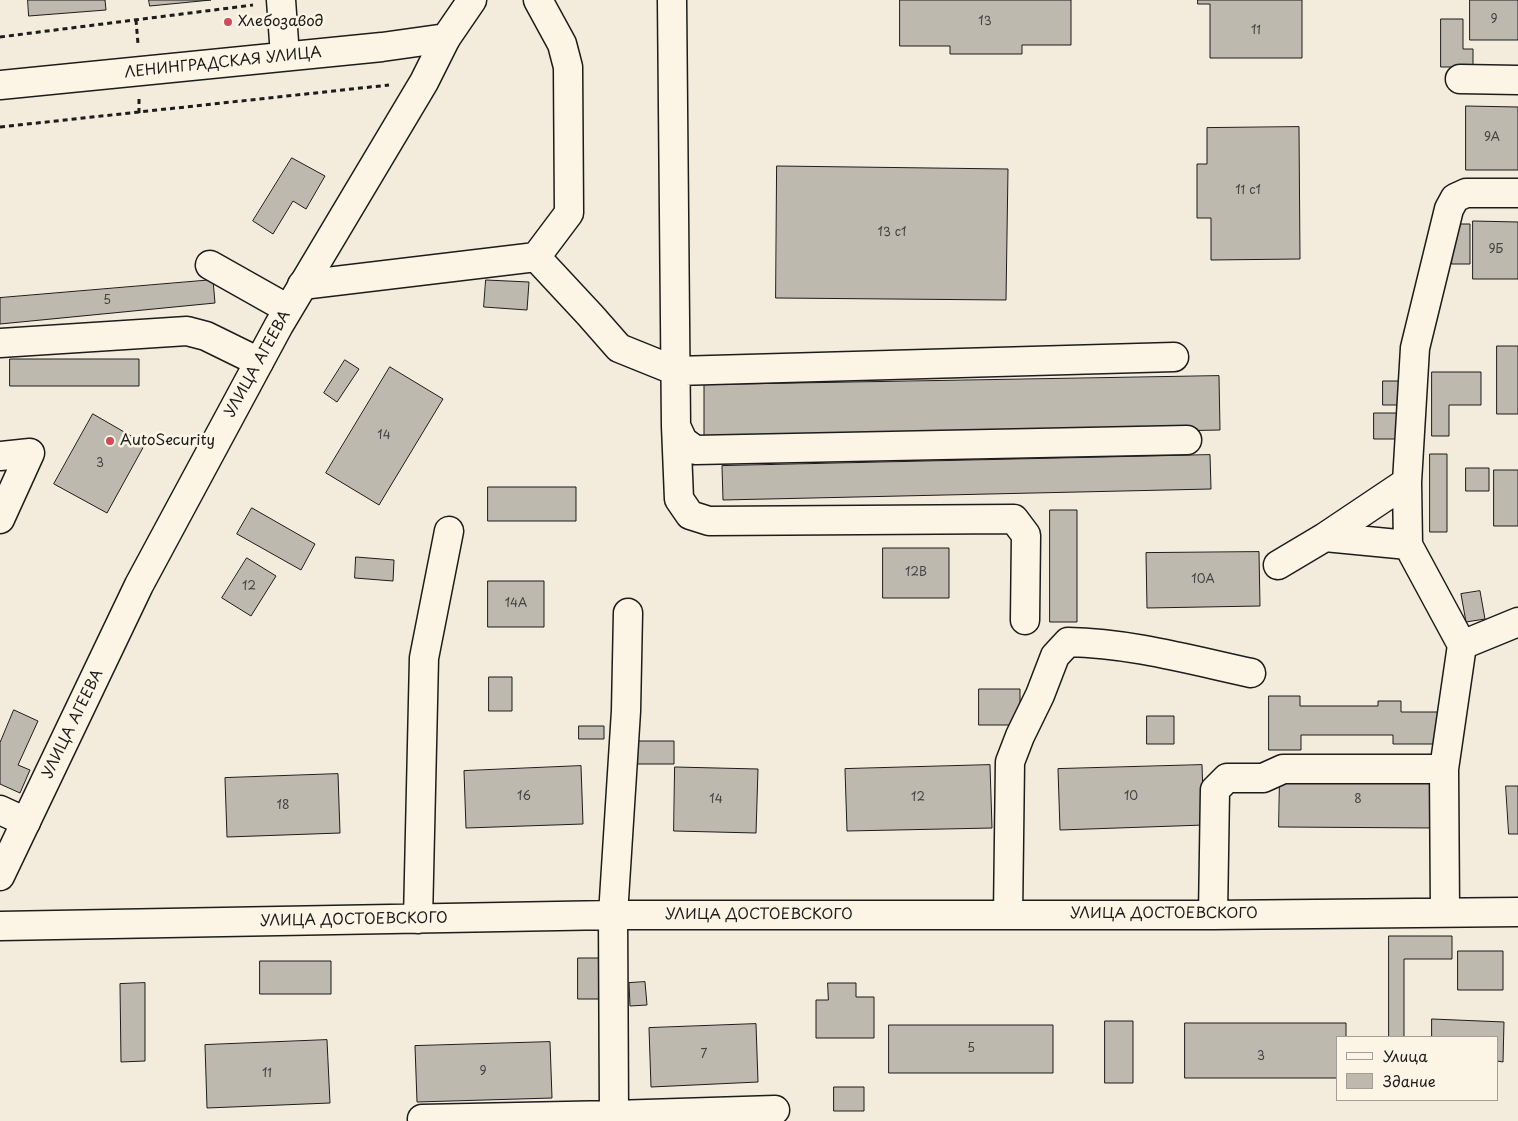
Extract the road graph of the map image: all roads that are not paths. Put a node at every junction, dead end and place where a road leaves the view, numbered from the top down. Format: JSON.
{"nodes":[{"id":1,"x":472,"y":0,"type":"edge"},
{"id":2,"x":538,"y":0,"type":"edge"},
{"id":3,"x":672,"y":0,"type":"edge"},
{"id":4,"x":281,"y":1,"type":"edge"},
{"id":5,"x":446,"y":38,"type":"junction"},
{"id":6,"x":285,"y":56,"type":"junction"},
{"id":7,"x":1460,"y":79,"type":"dead end"},
{"id":8,"x":1518,"y":80,"type":"edge"},
{"id":9,"x":0,"y":86,"type":"edge"},
{"id":10,"x":1518,"y":193,"type":"edge"},
{"id":11,"x":536,"y":257,"type":"junction"},
{"id":12,"x":210,"y":265,"type":"dead end"},
{"id":13,"x":302,"y":285,"type":"junction"},
{"id":14,"x":288,"y":309,"type":"junction"},
{"id":15,"x":0,"y":342,"type":"edge"},
{"id":16,"x":1174,"y":358,"type":"dead end"},
{"id":17,"x":258,"y":362,"type":"junction"},
{"id":18,"x":676,"y":371,"type":"junction"},
{"id":19,"x":676,"y":426,"type":"junction"},
{"id":20,"x":1187,"y":440,"type":"dead end"},
{"id":21,"x":0,"y":456,"type":"edge"},
{"id":22,"x":1407,"y":482,"type":"junction"},
{"id":23,"x":0,"y":519,"type":"edge"},
{"id":24,"x":449,"y":531,"type":"dead end"},
{"id":25,"x":1325,"y":537,"type":"junction"},
{"id":26,"x":1408,"y":545,"type":"junction"},
{"id":27,"x":1278,"y":565,"type":"dead end"},
{"id":28,"x":628,"y":613,"type":"dead end"},
{"id":29,"x":1025,"y":620,"type":"dead end"},
{"id":30,"x":1518,"y":622,"type":"edge"},
{"id":31,"x":1462,"y":645,"type":"junction"},
{"id":32,"x":1251,"y":673,"type":"dead end"},
{"id":33,"x":1444,"y":769,"type":"junction"},
{"id":34,"x":0,"y":810,"type":"edge"},
{"id":35,"x":26,"y":822,"type":"junction"},
{"id":36,"x":0,"y":876,"type":"edge"},
{"id":37,"x":1445,"y":912,"type":"junction"},
{"id":38,"x":1518,"y":912,"type":"edge"},
{"id":39,"x":1213,"y":914,"type":"junction"},
{"id":40,"x":613,"y":915,"type":"junction"},
{"id":41,"x":1008,"y":915,"type":"junction"},
{"id":42,"x":418,"y":919,"type":"junction"},
{"id":43,"x":0,"y":926,"type":"edge"},
{"id":44,"x":775,"y":1110,"type":"dead end"},
{"id":45,"x":614,"y":1116,"type":"junction"},
{"id":46,"x":422,"y":1119,"type":"dead end"}],
"edges":[{"from":1,"to":5,"type":"main road","name":"УЛИЦА АГЕЕВА"},
{"from":2,"to":11,"type":"main road"},
{"from":3,"to":18,"type":"main road"},
{"from":4,"to":6,"type":"main road"},
{"from":5,"to":6,"type":"main road","name":"ЛЕНИНГРАДСКАЯ УЛИЦА"},
{"from":5,"to":13,"type":"main road","name":"УЛИЦА АГЕЕВА"},
{"from":6,"to":9,"type":"main road","name":"ЛЕНИНГРАДСКАЯ УЛИЦА"},
{"from":7,"to":8,"type":"main road"},
{"from":10,"to":22,"type":"main road"},
{"from":11,"to":13,"type":"main road"},
{"from":11,"to":18,"type":"main road"},
{"from":12,"to":14,"type":"main road"},
{"from":13,"to":14,"type":"main road","name":"УЛИЦА АГЕЕВА"},
{"from":14,"to":17,"type":"main road","name":"УЛИЦА АГЕЕВА"},
{"from":15,"to":17,"type":"main road"},
{"from":16,"to":18,"type":"main road"},
{"from":17,"to":35,"type":"main road","name":"УЛИЦА АГЕЕВА"},
{"from":18,"to":19,"type":"main road"},
{"from":19,"to":20,"type":"main road"},
{"from":19,"to":29,"type":"main road"},
{"from":21,"to":23,"type":"main road"},
{"from":22,"to":25,"type":"main road"},
{"from":22,"to":26,"type":"main road"},
{"from":24,"to":42,"type":"main road"},
{"from":25,"to":26,"type":"main road"},
{"from":25,"to":27,"type":"main road"},
{"from":26,"to":31,"type":"main road"},
{"from":28,"to":40,"type":"main road"},
{"from":30,"to":31,"type":"main road"},
{"from":31,"to":33,"type":"main road"},
{"from":32,"to":41,"type":"main road"},
{"from":33,"to":37,"type":"main road"},
{"from":33,"to":39,"type":"main road"},
{"from":34,"to":35,"type":"main road"},
{"from":35,"to":36,"type":"main road","name":"УЛИЦА АГЕЕВА"},
{"from":37,"to":38,"type":"main road","name":"УЛИЦА ДОСТОЕВСКОГО"},
{"from":37,"to":39,"type":"main road","name":"УЛИЦА ДОСТОЕВСКОГО"},
{"from":39,"to":41,"type":"main road","name":"УЛИЦА ДОСТОЕВСКОГО"},
{"from":40,"to":41,"type":"main road","name":"УЛИЦА ДОСТОЕВСКОГО"},
{"from":40,"to":42,"type":"main road","name":"УЛИЦА ДОСТОЕВСКОГО"},
{"from":40,"to":45,"type":"main road"},
{"from":42,"to":43,"type":"main road","name":"УЛИЦА ДОСТОЕВСКОГО"},
{"from":44,"to":45,"type":"main road"},
{"from":45,"to":46,"type":"main road"}]}
